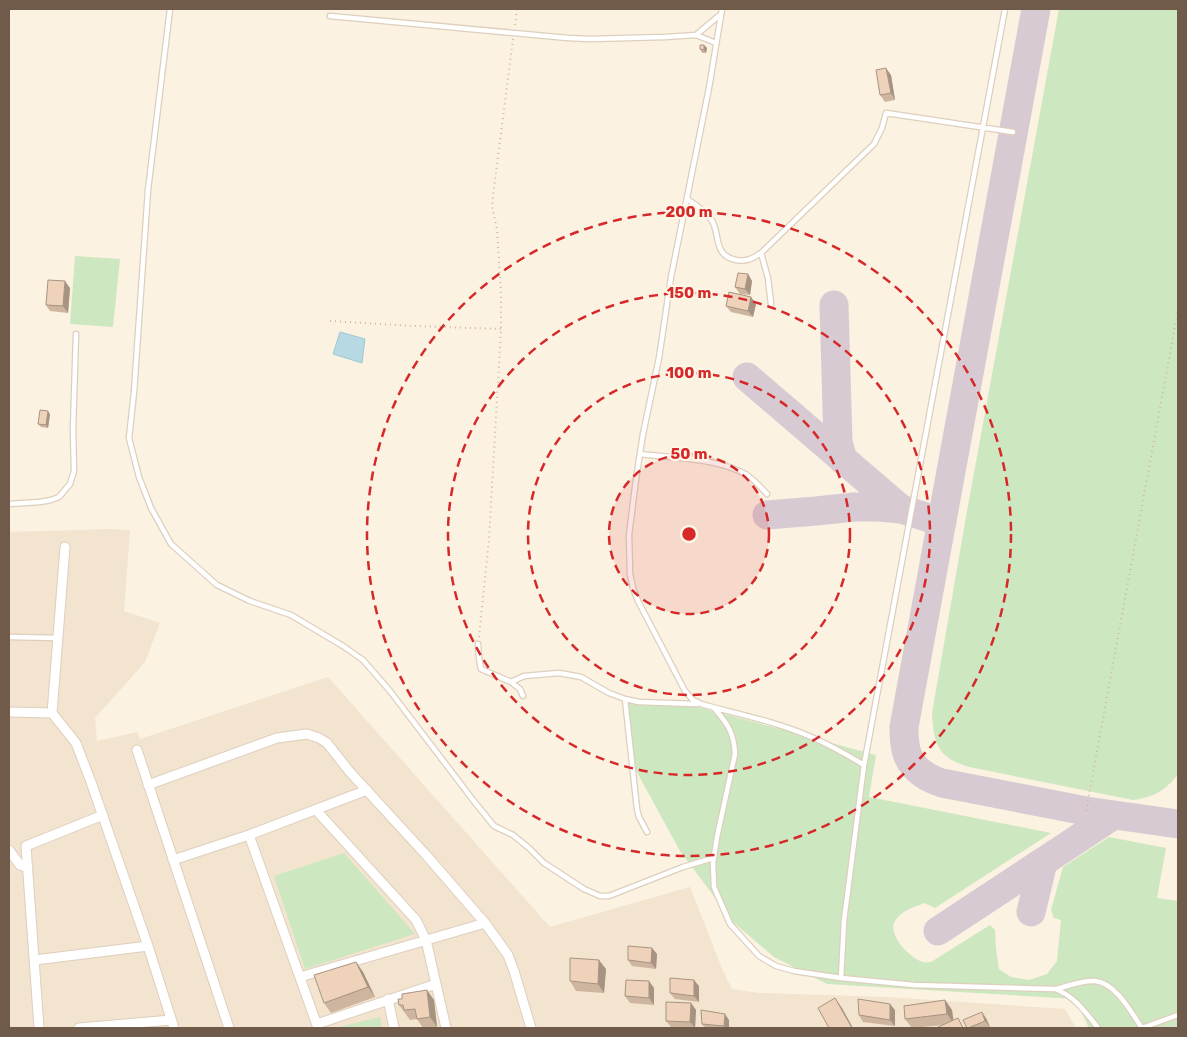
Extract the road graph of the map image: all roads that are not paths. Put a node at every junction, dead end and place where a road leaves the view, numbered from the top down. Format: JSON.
{"nodes":[{"id":1,"x":170,"y":9,"type":"edge"},
{"id":2,"x":1005,"y":9,"type":"edge"},
{"id":3,"x":722,"y":11,"type":"edge"},
{"id":4,"x":330,"y":16,"type":"dead end"},
{"id":5,"x":696,"y":35,"type":"junction"},
{"id":6,"x":716,"y":43,"type":"junction"},
{"id":7,"x":983,"y":128,"type":"junction"},
{"id":8,"x":1013,"y":132,"type":"dead end"},
{"id":9,"x":687,"y":199,"type":"junction"},
{"id":10,"x":761,"y":253,"type":"junction"},
{"id":11,"x":771,"y":304,"type":"dead end"},
{"id":12,"x":76,"y":334,"type":"dead end"},
{"id":13,"x":640,"y":454,"type":"junction"},
{"id":14,"x":767,"y":494,"type":"dead end"},
{"id":15,"x":9,"y":504,"type":"edge"},
{"id":16,"x":65,"y":547,"type":"dead end"},
{"id":17,"x":10,"y":637,"type":"dead end"},
{"id":18,"x":58,"y":638,"type":"junction"},
{"id":19,"x":478,"y":644,"type":"road end"},
{"id":20,"x":510,"y":682,"type":"junction"},
{"id":21,"x":523,"y":696,"type":"dead end"},
{"id":22,"x":625,"y":700,"type":"junction"},
{"id":23,"x":701,"y":704,"type":"junction"},
{"id":24,"x":713,"y":708,"type":"junction"},
{"id":25,"x":9,"y":712,"type":"edge"},
{"id":26,"x":52,"y":713,"type":"junction"},
{"id":27,"x":137,"y":750,"type":"dead end"},
{"id":28,"x":864,"y":765,"type":"junction"},
{"id":29,"x":148,"y":785,"type":"junction"},
{"id":30,"x":367,"y":790,"type":"junction"},
{"id":31,"x":316,"y":810,"type":"junction"},
{"id":32,"x":103,"y":815,"type":"junction"},
{"id":33,"x":646,"y":832,"type":"dead end"},
{"id":34,"x":249,"y":834,"type":"junction"},
{"id":35,"x":9,"y":850,"type":"edge"},
{"id":36,"x":714,"y":858,"type":"junction"},
{"id":37,"x":174,"y":860,"type":"junction"},
{"id":38,"x":28,"y":868,"type":"junction"},
{"id":39,"x":485,"y":923,"type":"junction"},
{"id":40,"x":426,"y":940,"type":"junction"},
{"id":41,"x":148,"y":946,"type":"junction"},
{"id":42,"x":35,"y":960,"type":"junction"},
{"id":43,"x":300,"y":977,"type":"junction"},
{"id":44,"x":841,"y":978,"type":"junction"},
{"id":45,"x":436,"y":984,"type":"junction"},
{"id":46,"x":1056,"y":989,"type":"junction"},
{"id":47,"x":388,"y":999,"type":"junction"},
{"id":48,"x":1178,"y":1015,"type":"edge"},
{"id":49,"x":172,"y":1024,"type":"edge"},
{"id":50,"x":121,"y":1026,"type":"edge"},
{"id":51,"x":317,"y":1026,"type":"edge"},
{"id":52,"x":39,"y":1028,"type":"edge"},
{"id":53,"x":79,"y":1028,"type":"edge"},
{"id":54,"x":229,"y":1028,"type":"edge"},
{"id":55,"x":394,"y":1028,"type":"edge"},
{"id":56,"x":446,"y":1028,"type":"edge"},
{"id":57,"x":531,"y":1028,"type":"edge"},
{"id":58,"x":1098,"y":1028,"type":"edge"},
{"id":59,"x":1142,"y":1028,"type":"edge"}],
"edges":[{"from":1,"to":36,"type":"lane"},
{"from":2,"to":7,"type":"lane"},
{"from":3,"to":5,"type":"lane"},
{"from":3,"to":6,"type":"lane"},
{"from":4,"to":5,"type":"lane"},
{"from":5,"to":6,"type":"lane"},
{"from":6,"to":9,"type":"lane"},
{"from":7,"to":8,"type":"lane"},
{"from":7,"to":10,"type":"lane"},
{"from":7,"to":28,"type":"lane"},
{"from":9,"to":10,"type":"lane"},
{"from":9,"to":13,"type":"lane"},
{"from":10,"to":11,"type":"lane"},
{"from":12,"to":15,"type":"lane"},
{"from":13,"to":14,"type":"lane"},
{"from":13,"to":23,"type":"lane"},
{"from":16,"to":18,"type":"street"},
{"from":17,"to":18,"type":"lane"},
{"from":18,"to":26,"type":"street"},
{"from":19,"to":20,"type":"lane"},
{"from":20,"to":21,"type":"lane"},
{"from":20,"to":22,"type":"lane"},
{"from":22,"to":23,"type":"lane"},
{"from":22,"to":33,"type":"lane"},
{"from":23,"to":24,"type":"lane"},
{"from":24,"to":28,"type":"lane"},
{"from":24,"to":36,"type":"lane"},
{"from":25,"to":26,"type":"street"},
{"from":26,"to":32,"type":"street"},
{"from":27,"to":29,"type":"street"},
{"from":28,"to":44,"type":"lane"},
{"from":29,"to":30,"type":"street"},
{"from":29,"to":37,"type":"street"},
{"from":30,"to":31,"type":"street"},
{"from":30,"to":39,"type":"street"},
{"from":31,"to":34,"type":"street"},
{"from":31,"to":40,"type":"street"},
{"from":32,"to":38,"type":"street"},
{"from":32,"to":41,"type":"street"},
{"from":34,"to":37,"type":"street"},
{"from":34,"to":43,"type":"street"},
{"from":35,"to":38,"type":"street"},
{"from":36,"to":44,"type":"lane"},
{"from":37,"to":54,"type":"street"},
{"from":38,"to":42,"type":"street"},
{"from":39,"to":40,"type":"street"},
{"from":39,"to":57,"type":"street"},
{"from":40,"to":43,"type":"street"},
{"from":40,"to":45,"type":"street"},
{"from":41,"to":42,"type":"street"},
{"from":41,"to":49,"type":"street"},
{"from":42,"to":52,"type":"street"},
{"from":43,"to":51,"type":"street"},
{"from":44,"to":46,"type":"lane"},
{"from":45,"to":47,"type":"street"},
{"from":45,"to":56,"type":"street"},
{"from":46,"to":58,"type":"lane"},
{"from":46,"to":59,"type":"lane"},
{"from":47,"to":51,"type":"street"},
{"from":47,"to":55,"type":"street"},
{"from":48,"to":59,"type":"lane"},
{"from":49,"to":50,"type":"street"},
{"from":50,"to":53,"type":"street"}]}
